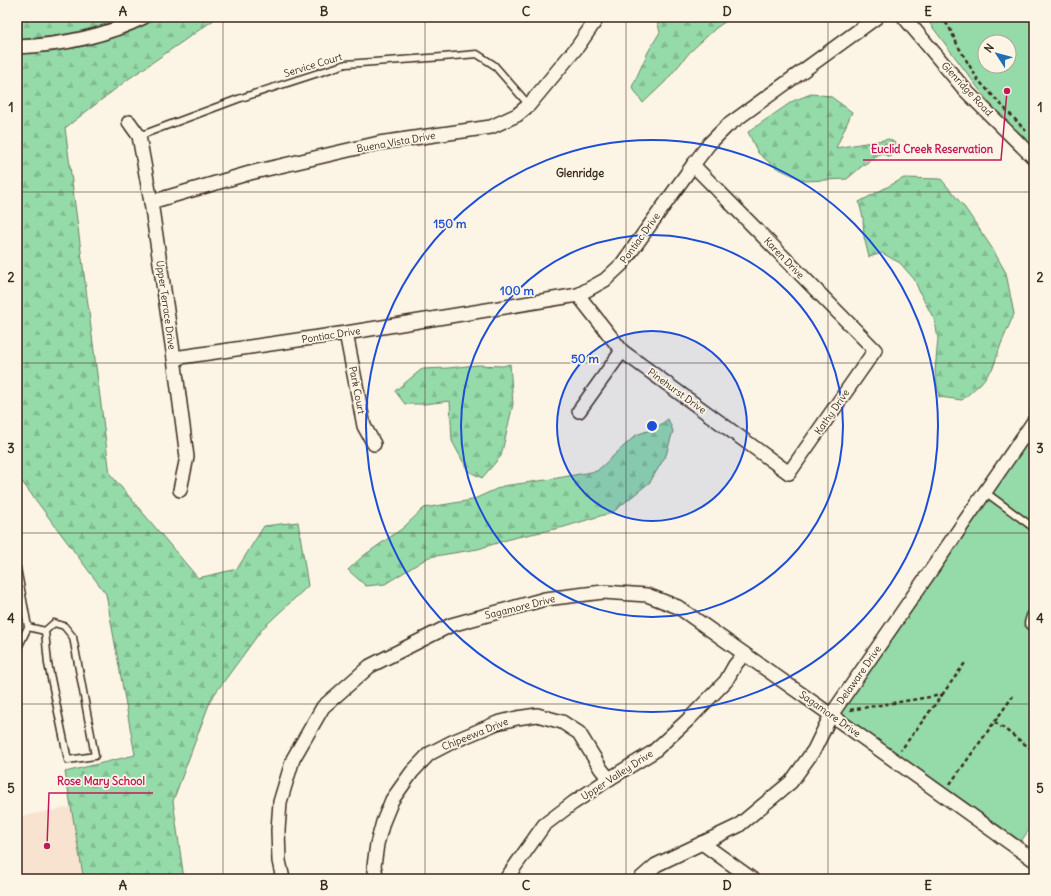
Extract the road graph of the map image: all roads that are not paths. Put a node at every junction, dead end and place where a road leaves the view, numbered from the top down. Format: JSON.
{"nodes":[{"id":1,"x":144,"y":17,"type":"edge"},
{"id":2,"x":598,"y":17,"type":"edge"},
{"id":3,"x":877,"y":17,"type":"edge"},
{"id":4,"x":904,"y":17,"type":"edge"},
{"id":5,"x":17,"y":46,"type":"edge"},
{"id":6,"x":529,"y":105,"type":"junction"},
{"id":7,"x":129,"y":122,"type":"dead end"},
{"id":8,"x":139,"y":136,"type":"junction"},
{"id":9,"x":1034,"y":158,"type":"edge"},
{"id":10,"x":694,"y":165,"type":"junction"},
{"id":11,"x":151,"y":202,"type":"junction"},
{"id":12,"x":578,"y":295,"type":"junction"},
{"id":13,"x":346,"y":333,"type":"junction"},
{"id":14,"x":875,"y":350,"type":"joint"},
{"id":15,"x":622,"y":351,"type":"junction"},
{"id":16,"x":174,"y":358,"type":"junction"},
{"id":17,"x":579,"y":410,"type":"dead end"},
{"id":18,"x":1034,"y":422,"type":"edge"},
{"id":19,"x":374,"y":444,"type":"dead end"},
{"id":20,"x":789,"y":473,"type":"joint"},
{"id":21,"x":180,"y":490,"type":"dead end"},
{"id":22,"x":985,"y":492,"type":"junction"},
{"id":23,"x":1034,"y":528,"type":"edge"},
{"id":24,"x":17,"y":568,"type":"edge"},
{"id":25,"x":1034,"y":609,"type":"edge"},
{"id":26,"x":28,"y":628,"type":"junction"},
{"id":27,"x":1034,"y":630,"type":"edge"},
{"id":28,"x":45,"y":631,"type":"junction"},
{"id":29,"x":17,"y":650,"type":"edge"},
{"id":30,"x":744,"y":654,"type":"junction"},
{"id":31,"x":831,"y":715,"type":"junction"},
{"id":32,"x":609,"y":779,"type":"junction"},
{"id":33,"x":702,"y":843,"type":"junction"},
{"id":34,"x":1034,"y":860,"type":"edge"},
{"id":35,"x":282,"y":879,"type":"edge"},
{"id":36,"x":376,"y":879,"type":"edge"},
{"id":37,"x":506,"y":879,"type":"edge"},
{"id":38,"x":640,"y":879,"type":"edge"},
{"id":39,"x":752,"y":879,"type":"edge"}],
"edges":[{"from":1,"to":5,"type":"street"},
{"from":2,"to":6,"type":"street","name":"Buena Vista Drive"},
{"from":3,"to":10,"type":"street","name":"Pontiac Drive"},
{"from":4,"to":9,"type":"street","name":"Glenridge Road"},
{"from":6,"to":8,"type":"lane","name":"Service Court"},
{"from":6,"to":11,"type":"street","name":"Buena Vista Drive"},
{"from":7,"to":8,"type":"street","name":"Upper Terrace Drive"},
{"from":8,"to":11,"type":"street","name":"Upper Terrace Drive"},
{"from":10,"to":12,"type":"street","name":"Pontiac Drive"},
{"from":10,"to":14,"type":"street","name":"Karen Drive"},
{"from":11,"to":16,"type":"street","name":"Upper Terrace Drive"},
{"from":12,"to":13,"type":"street","name":"Pontiac Drive"},
{"from":12,"to":15,"type":"street","name":"Pinehurst Drive"},
{"from":13,"to":16,"type":"street","name":"Pontiac Drive"},
{"from":13,"to":19,"type":"street","name":"Park Court"},
{"from":14,"to":20,"type":"street","name":"Kathy Drive"},
{"from":15,"to":17,"type":"street"},
{"from":15,"to":20,"type":"street","name":"Pinehurst Drive"},
{"from":16,"to":21,"type":"street","name":"Upper Terrace Drive"},
{"from":18,"to":22,"type":"street","name":"Delaware Drive"},
{"from":22,"to":23,"type":"lane"},
{"from":22,"to":31,"type":"street","name":"Delaware Drive"},
{"from":24,"to":26,"type":"lane"},
{"from":25,"to":27,"type":"lane"},
{"from":26,"to":28,"type":"lane"},
{"from":26,"to":29,"type":"lane"},
{"from":28,"to":28,"type":"lane"},
{"from":30,"to":31,"type":"street","name":"Sagamore Drive"},
{"from":30,"to":32,"type":"street","name":"Upper Valley Drive"},
{"from":30,"to":35,"type":"street","name":"Sagamore Drive"},
{"from":31,"to":33,"type":"street","name":"Delaware Drive"},
{"from":31,"to":34,"type":"street","name":"Sagamore Drive"},
{"from":32,"to":36,"type":"street","name":"Chipeewa Drive"},
{"from":32,"to":37,"type":"street","name":"Upper Valley Drive"},
{"from":33,"to":38,"type":"street","name":"Delaware Drive"},
{"from":33,"to":39,"type":"street"}]}
